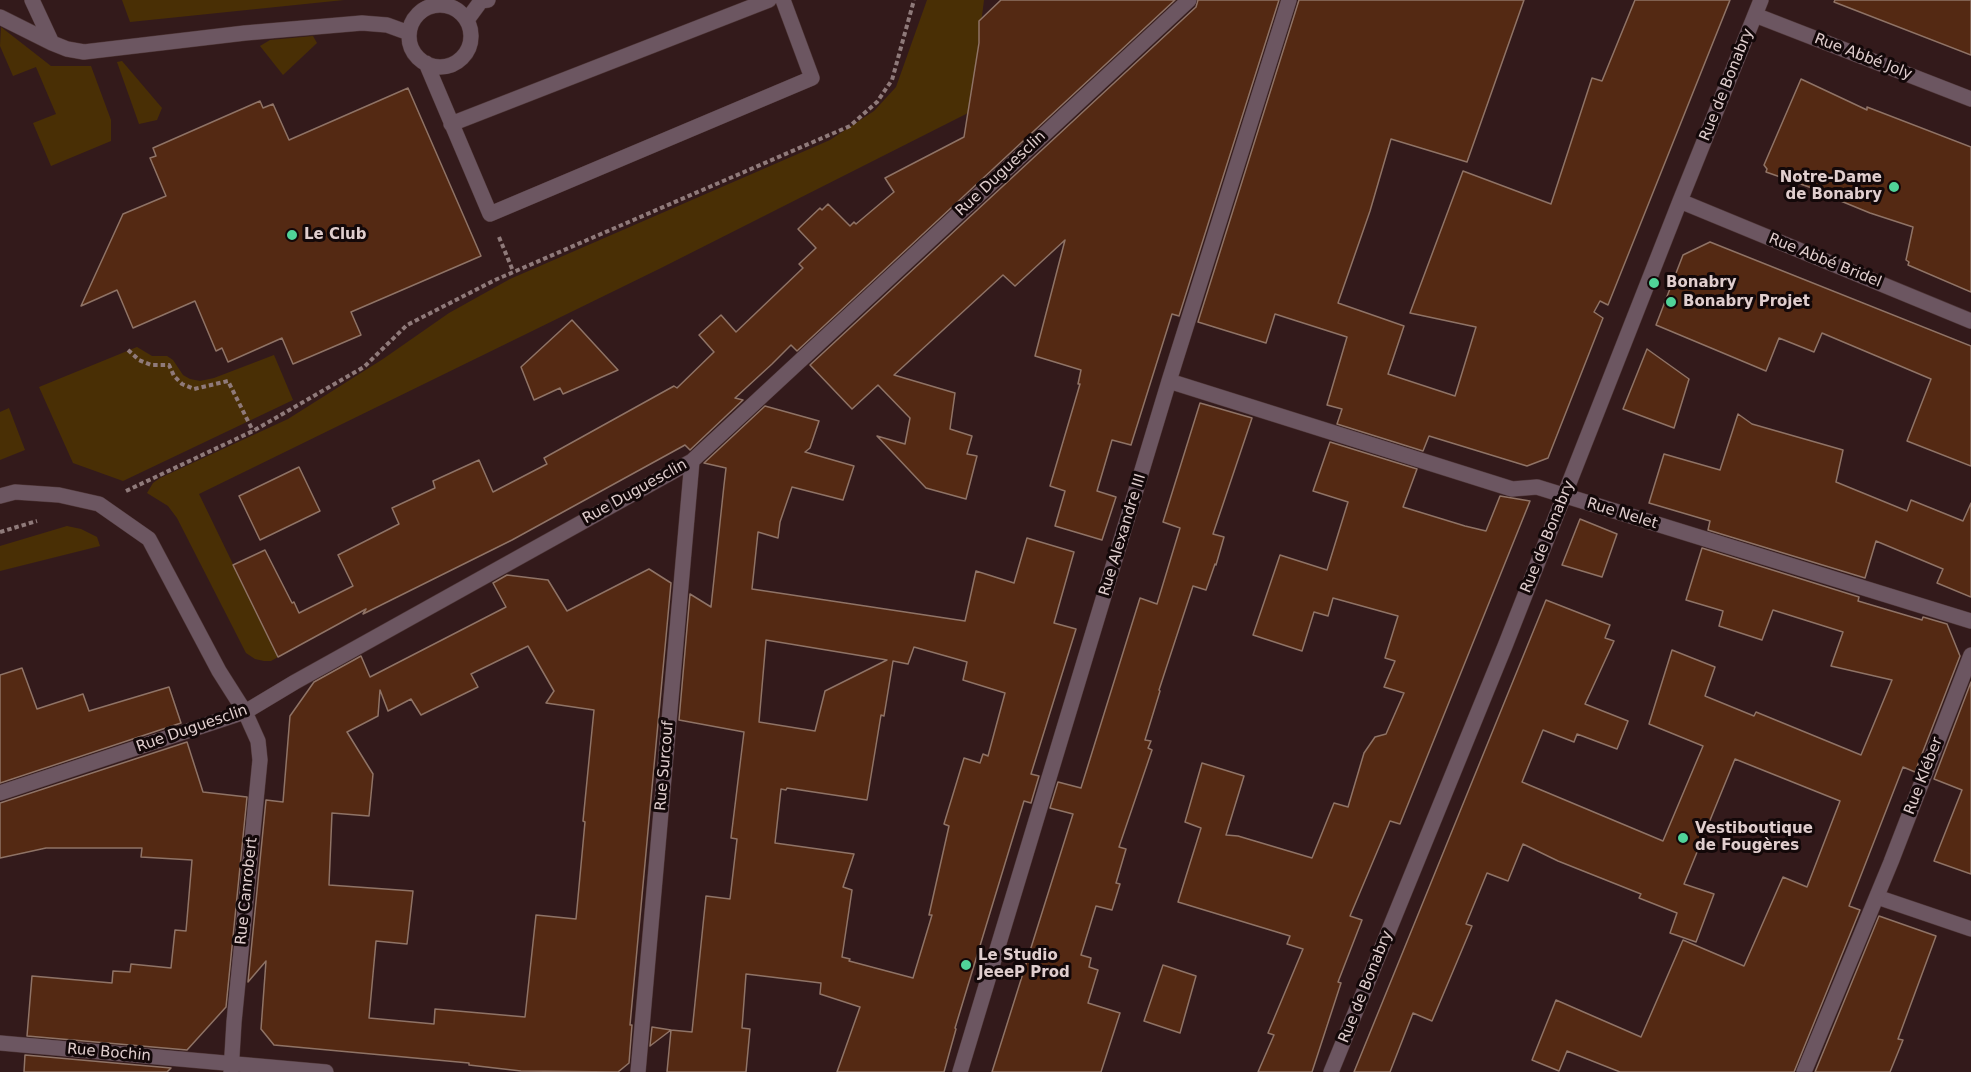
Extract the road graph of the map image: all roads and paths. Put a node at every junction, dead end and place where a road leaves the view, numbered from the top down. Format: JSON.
{"nodes":[{"id":1,"x":32,"y":0,"type":"edge"},
{"id":2,"x":488,"y":0,"type":"edge"},
{"id":3,"x":769,"y":0,"type":"edge"},
{"id":4,"x":783,"y":0,"type":"edge"},
{"id":5,"x":914,"y":0,"type":"edge"},
{"id":6,"x":1189,"y":0,"type":"edge"},
{"id":7,"x":1288,"y":0,"type":"edge"},
{"id":8,"x":1761,"y":0,"type":"edge"},
{"id":9,"x":1755,"y":15,"type":"junction"},
{"id":10,"x":0,"y":17,"type":"edge"},
{"id":11,"x":467,"y":20,"type":"junction"},
{"id":12,"x":409,"y":33,"type":"junction"},
{"id":13,"x":52,"y":43,"type":"junction"},
{"id":14,"x":426,"y":63,"type":"junction"},
{"id":15,"x":1971,"y":99,"type":"edge"},
{"id":16,"x":451,"y":124,"type":"junction"},
{"id":17,"x":1680,"y":201,"type":"junction"},
{"id":18,"x":490,"y":214,"type":"junction"},
{"id":19,"x":513,"y":272,"type":"junction"},
{"id":20,"x":1971,"y":321,"type":"edge"},
{"id":21,"x":128,"y":350,"type":"dead end"},
{"id":22,"x":1169,"y":381,"type":"junction"},
{"id":23,"x":253,"y":431,"type":"junction"},
{"id":24,"x":692,"y":461,"type":"junction"},
{"id":25,"x":0,"y":496,"type":"edge"},
{"id":26,"x":1564,"y":496,"type":"junction"},
{"id":27,"x":99,"y":504,"type":"junction"},
{"id":28,"x":1971,"y":621,"type":"edge"},
{"id":29,"x":1971,"y":655,"type":"edge"},
{"id":30,"x":245,"y":712,"type":"junction"},
{"id":31,"x":0,"y":793,"type":"edge"},
{"id":32,"x":1877,"y":897,"type":"junction"},
{"id":33,"x":1971,"y":929,"type":"edge"},
{"id":34,"x":0,"y":1043,"type":"edge"},
{"id":35,"x":232,"y":1068,"type":"edge"},
{"id":36,"x":326,"y":1072,"type":"edge"},
{"id":37,"x":638,"y":1072,"type":"edge"},
{"id":38,"x":960,"y":1072,"type":"edge"},
{"id":39,"x":1331,"y":1072,"type":"edge"},
{"id":40,"x":1804,"y":1072,"type":"edge"}],
"edges":[{"from":1,"to":13,"type":"street"},
{"from":2,"to":11,"type":"street"},
{"from":3,"to":16,"type":"street"},
{"from":4,"to":18,"type":"street"},
{"from":5,"to":19,"type":"path"},
{"from":6,"to":24,"type":"street","name":"Rue Duguesclin"},
{"from":7,"to":22,"type":"street","name":"Rue Alexandre III"},
{"from":8,"to":9,"type":"street","name":"Rue de Bonabry"},
{"from":9,"to":15,"type":"street","name":"Rue Abbé Joly"},
{"from":9,"to":17,"type":"street","name":"Rue de Bonabry"},
{"from":10,"to":13,"type":"street"},
{"from":11,"to":12,"type":"street"},
{"from":11,"to":14,"type":"street"},
{"from":12,"to":13,"type":"street"},
{"from":12,"to":14,"type":"street"},
{"from":14,"to":16,"type":"street"},
{"from":16,"to":18,"type":"street"},
{"from":17,"to":20,"type":"street","name":"Rue Abbé Bridel"},
{"from":17,"to":26,"type":"street","name":"Rue de Bonabry"},
{"from":18,"to":19,"type":"path"},
{"from":19,"to":23,"type":"path"},
{"from":21,"to":23,"type":"path"},
{"from":22,"to":26,"type":"street","name":"Rue Nelet"},
{"from":22,"to":38,"type":"street","name":"Rue Alexandre III"},
{"from":23,"to":27,"type":"path"},
{"from":24,"to":30,"type":"street","name":"Rue Duguesclin"},
{"from":24,"to":37,"type":"street","name":"Rue Surcouf"},
{"from":25,"to":27,"type":"street"},
{"from":26,"to":28,"type":"street","name":"Rue Nelet"},
{"from":26,"to":39,"type":"street","name":"Rue de Bonabry"},
{"from":27,"to":30,"type":"street","name":"Rue Canrobert"},
{"from":29,"to":32,"type":"street","name":"Rue Kléber"},
{"from":30,"to":31,"type":"street","name":"Rue Duguesclin"},
{"from":30,"to":35,"type":"street","name":"Rue Canrobert"},
{"from":32,"to":33,"type":"street"},
{"from":32,"to":40,"type":"street","name":"Rue Kléber"},
{"from":34,"to":35,"type":"street","name":"Rue Bochin"},
{"from":35,"to":36,"type":"street","name":"Rue Bochin"}]}
